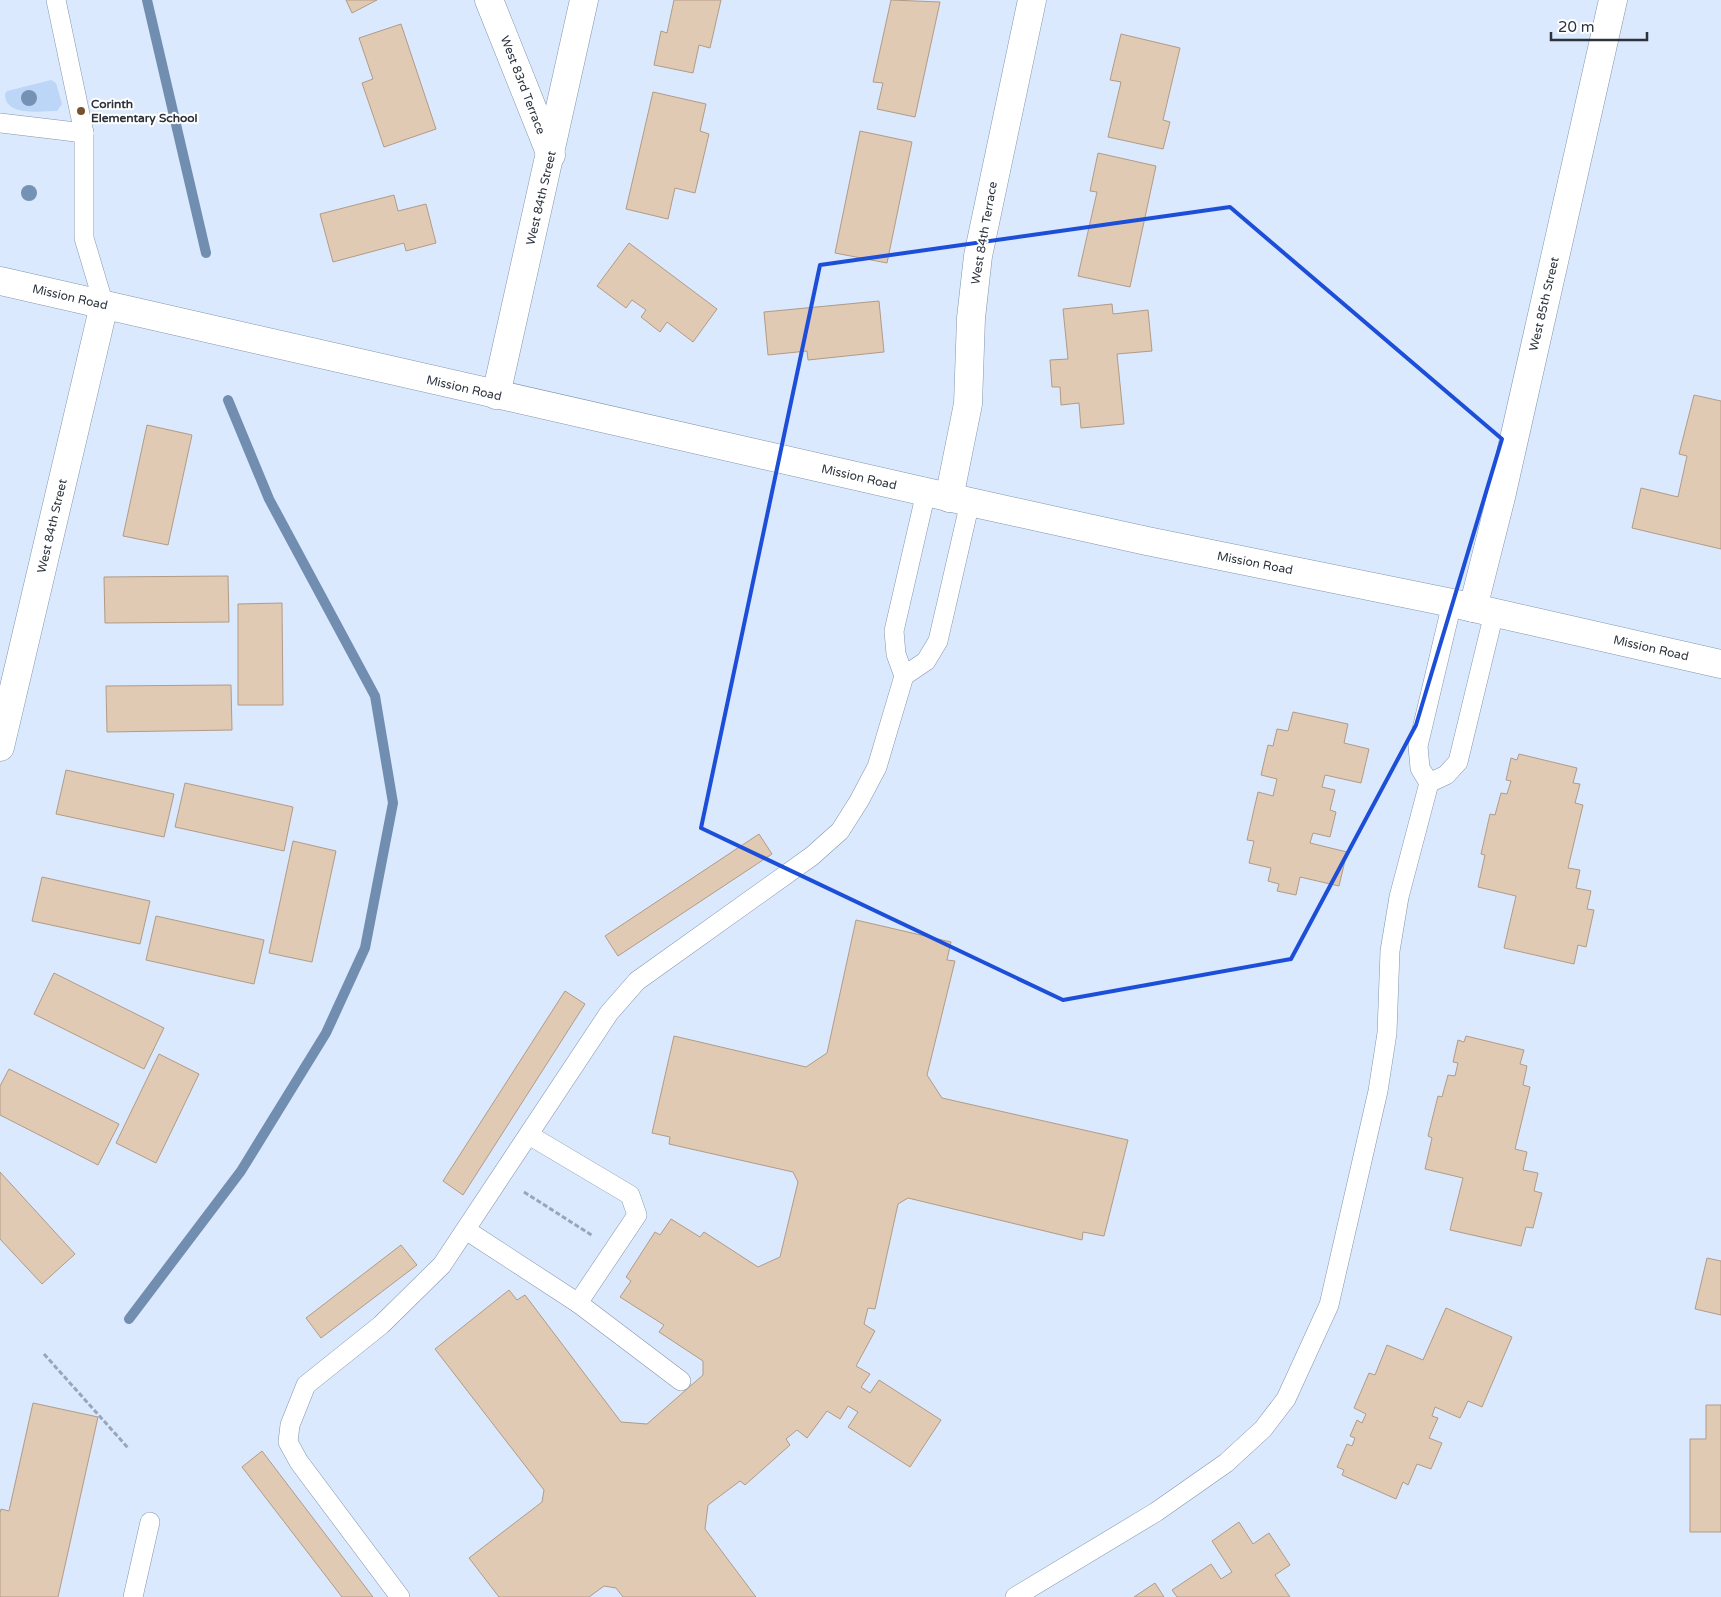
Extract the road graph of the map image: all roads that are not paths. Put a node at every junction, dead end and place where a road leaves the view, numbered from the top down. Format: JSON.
{"nodes":[{"id":1,"x":56,"y":0,"type":"edge"},
{"id":2,"x":1032,"y":0,"type":"edge"},
{"id":3,"x":1612,"y":0,"type":"edge"},
{"id":4,"x":493,"y":5,"type":"edge"},
{"id":5,"x":581,"y":5,"type":"edge"},
{"id":6,"x":0,"y":124,"type":"edge"},
{"id":7,"x":84,"y":133,"type":"junction"},
{"id":8,"x":551,"y":155,"type":"junction"},
{"id":9,"x":0,"y":281,"type":"edge"},
{"id":10,"x":104,"y":305,"type":"junction"},
{"id":11,"x":496,"y":395,"type":"junction"},
{"id":12,"x":948,"y":497,"type":"junction"},
{"id":13,"x":1473,"y":608,"type":"junction"},
{"id":14,"x":1721,"y":664,"type":"edge"},
{"id":15,"x":904,"y":676,"type":"junction"},
{"id":16,"x":0,"y":747,"type":"edge"},
{"id":17,"x":1428,"y":783,"type":"junction"},
{"id":18,"x":528,"y":1135,"type":"junction"},
{"id":19,"x":466,"y":1230,"type":"junction"},
{"id":20,"x":578,"y":1302,"type":"junction"},
{"id":21,"x":681,"y":1381,"type":"dead end"},
{"id":22,"x":150,"y":1522,"type":"dead end"},
{"id":23,"x":134,"y":1597,"type":"edge"},
{"id":24,"x":400,"y":1597,"type":"edge"},
{"id":25,"x":1016,"y":1597,"type":"edge"}],
"edges":[{"from":1,"to":7,"type":"lane"},
{"from":2,"to":12,"type":"street","name":"West 84th Terrace"},
{"from":3,"to":13,"type":"street","name":"West 85th Street"},
{"from":4,"to":8,"type":"street","name":"West 83rd Terrace"},
{"from":5,"to":8,"type":"street","name":"West 84th Street"},
{"from":6,"to":7,"type":"lane"},
{"from":7,"to":10,"type":"lane"},
{"from":8,"to":11,"type":"street","name":"West 84th Street"},
{"from":9,"to":10,"type":"street","name":"Mission Road"},
{"from":10,"to":11,"type":"street","name":"Mission Road"},
{"from":10,"to":16,"type":"street","name":"West 84th Street"},
{"from":11,"to":12,"type":"street","name":"Mission Road"},
{"from":12,"to":13,"type":"street","name":"Mission Road"},
{"from":12,"to":15,"type":"lane"},
{"from":12,"to":15,"type":"lane"},
{"from":13,"to":14,"type":"street","name":"Mission Road"},
{"from":13,"to":17,"type":"lane"},
{"from":13,"to":17,"type":"lane"},
{"from":15,"to":18,"type":"lane"},
{"from":17,"to":25,"type":"lane"},
{"from":18,"to":19,"type":"lane"},
{"from":18,"to":20,"type":"lane"},
{"from":19,"to":20,"type":"lane"},
{"from":19,"to":24,"type":"lane"},
{"from":20,"to":21,"type":"lane"},
{"from":22,"to":23,"type":"lane"}]}
